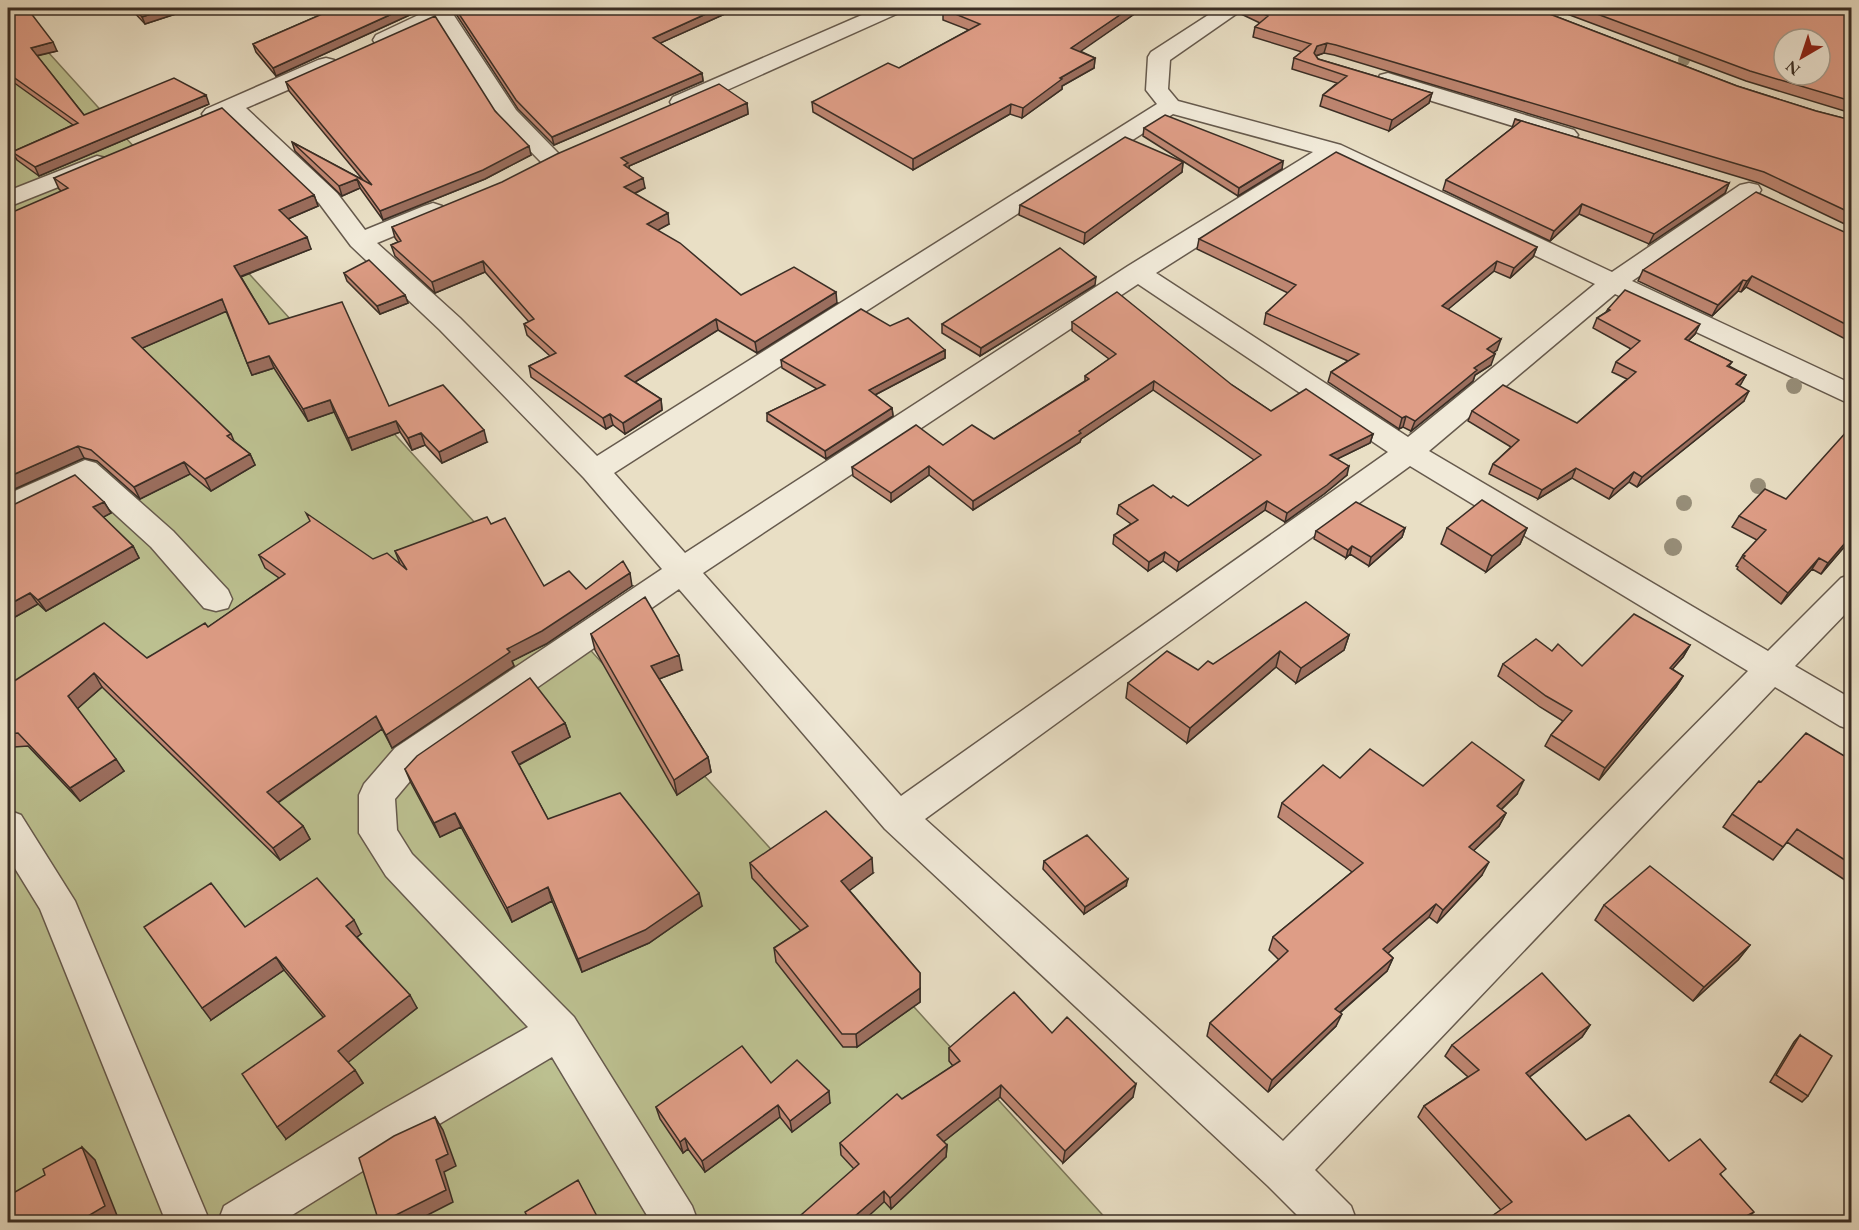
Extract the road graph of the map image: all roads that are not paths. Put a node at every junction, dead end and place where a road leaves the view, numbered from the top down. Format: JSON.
{"nodes":[{"id":1,"x":894,"y":8,"type":"edge"},
{"id":2,"x":1232,"y":8,"type":"edge"},
{"id":3,"x":442,"y":9,"type":"edge"},
{"id":4,"x":1370,"y":75,"type":"edge"},
{"id":5,"x":231,"y":106,"type":"junction"},
{"id":6,"x":1170,"y":106,"type":"junction"},
{"id":7,"x":665,"y":109,"type":"edge"},
{"id":8,"x":199,"y":120,"type":"edge"},
{"id":9,"x":1592,"y":143,"type":"edge"},
{"id":10,"x":1334,"y":150,"type":"junction"},
{"id":11,"x":122,"y":153,"type":"edge"},
{"id":12,"x":551,"y":158,"type":"edge"},
{"id":13,"x":1748,"y":191,"type":"dead end"},
{"id":14,"x":9,"y":197,"type":"edge"},
{"id":15,"x":454,"y":203,"type":"edge"},
{"id":16,"x":360,"y":241,"type":"junction"},
{"id":17,"x":1137,"y":272,"type":"junction"},
{"id":18,"x":1614,"y":282,"type":"junction"},
{"id":19,"x":1851,"y":396,"type":"edge"},
{"id":20,"x":1409,"y":452,"type":"junction"},
{"id":21,"x":595,"y":471,"type":"junction"},
{"id":22,"x":8,"y":507,"type":"edge"},
{"id":23,"x":682,"y":571,"type":"junction"},
{"id":24,"x":1851,"y":586,"type":"edge"},
{"id":25,"x":216,"y":598,"type":"dead end"},
{"id":26,"x":1771,"y":667,"type":"junction"},
{"id":27,"x":1851,"y":716,"type":"edge"},
{"id":28,"x":898,"y":818,"type":"junction"},
{"id":29,"x":8,"y":826,"type":"edge"},
{"id":30,"x":559,"y":1031,"type":"junction"},
{"id":31,"x":1284,"y":1171,"type":"junction"},
{"id":32,"x":188,"y":1222,"type":"edge"},
{"id":33,"x":240,"y":1222,"type":"edge"},
{"id":34,"x":676,"y":1222,"type":"edge"},
{"id":35,"x":1335,"y":1222,"type":"edge"}],
"edges":[{"from":1,"to":7,"type":"street"},
{"from":2,"to":6,"type":"street"},
{"from":3,"to":5,"type":"street"},
{"from":3,"to":12,"type":"street"},
{"from":4,"to":9,"type":"street"},
{"from":5,"to":8,"type":"street"},
{"from":5,"to":16,"type":"street"},
{"from":6,"to":10,"type":"street"},
{"from":6,"to":21,"type":"street"},
{"from":10,"to":17,"type":"street"},
{"from":10,"to":18,"type":"street"},
{"from":11,"to":14,"type":"street"},
{"from":13,"to":18,"type":"street"},
{"from":15,"to":16,"type":"street"},
{"from":16,"to":21,"type":"street"},
{"from":17,"to":20,"type":"street"},
{"from":17,"to":23,"type":"street"},
{"from":18,"to":19,"type":"street"},
{"from":18,"to":20,"type":"street"},
{"from":20,"to":26,"type":"street"},
{"from":20,"to":28,"type":"street"},
{"from":21,"to":23,"type":"street"},
{"from":22,"to":25,"type":"street"},
{"from":23,"to":28,"type":"street"},
{"from":23,"to":30,"type":"street"},
{"from":24,"to":26,"type":"street"},
{"from":26,"to":27,"type":"street"},
{"from":26,"to":31,"type":"street"},
{"from":28,"to":31,"type":"street"},
{"from":29,"to":32,"type":"street"},
{"from":30,"to":33,"type":"street"},
{"from":30,"to":34,"type":"street"},
{"from":31,"to":35,"type":"street"}]}
